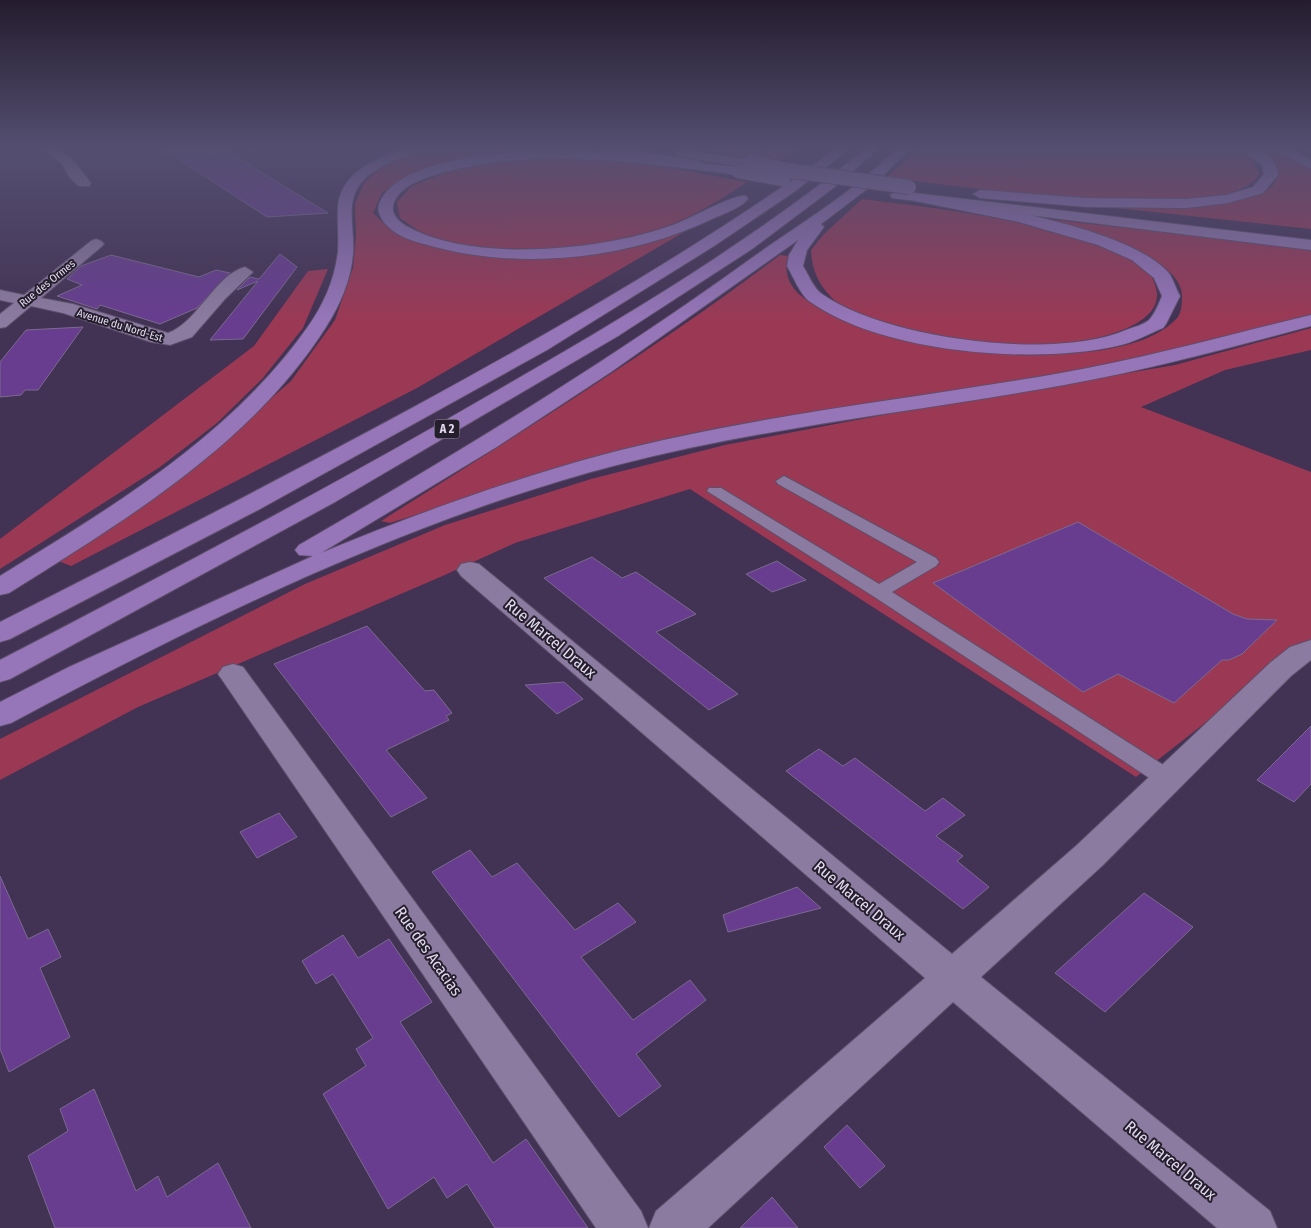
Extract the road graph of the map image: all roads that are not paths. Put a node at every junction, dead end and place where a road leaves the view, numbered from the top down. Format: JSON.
{"nodes":[{"id":1,"x":346,"y":206,"type":"edge"},
{"id":2,"x":384,"y":206,"type":"edge"},
{"id":3,"x":726,"y":206,"type":"edge"},
{"id":4,"x":732,"y":206,"type":"edge"},
{"id":5,"x":764,"y":206,"type":"edge"},
{"id":6,"x":800,"y":206,"type":"edge"},
{"id":7,"x":836,"y":206,"type":"edge"},
{"id":8,"x":970,"y":206,"type":"edge"},
{"id":9,"x":1016,"y":206,"type":"edge"},
{"id":10,"x":1044,"y":206,"type":"edge"},
{"id":11,"x":831,"y":211,"type":"junction"},
{"id":12,"x":1311,"y":234,"type":"edge"},
{"id":13,"x":96,"y":244,"type":"dead end"},
{"id":14,"x":1311,"y":245,"type":"edge"},
{"id":15,"x":245,"y":272,"type":"dead end"},
{"id":16,"x":0,"y":295,"type":"edge"},
{"id":17,"x":26,"y":300,"type":"junction"},
{"id":18,"x":1311,"y":320,"type":"edge"},
{"id":19,"x":0,"y":323,"type":"edge"},
{"id":20,"x":784,"y":480,"type":"dead end"},
{"id":21,"x":714,"y":491,"type":"dead end"},
{"id":22,"x":470,"y":570,"type":"dead end"},
{"id":23,"x":0,"y":587,"type":"edge"},
{"id":24,"x":879,"y":592,"type":"junction"},
{"id":25,"x":0,"y":614,"type":"edge"},
{"id":26,"x":0,"y":633,"type":"edge"},
{"id":27,"x":1311,"y":649,"type":"edge"},
{"id":28,"x":0,"y":672,"type":"edge"},
{"id":29,"x":233,"y":674,"type":"dead end"},
{"id":30,"x":63,"y":682,"type":"junction"},
{"id":31,"x":0,"y":715,"type":"edge"},
{"id":32,"x":1168,"y":779,"type":"junction"},
{"id":33,"x":953,"y":978,"type":"junction"},
{"id":34,"x":624,"y":1228,"type":"edge"},
{"id":35,"x":673,"y":1228,"type":"edge"},
{"id":36,"x":1253,"y":1228,"type":"edge"}],
"edges":[{"from":1,"to":23,"type":"highway"},
{"from":2,"to":3,"type":"highway"},
{"from":4,"to":25,"type":"highway"},
{"from":5,"to":26,"type":"highway","number":"A 2"},
{"from":6,"to":28,"type":"highway","number":"A 2"},
{"from":7,"to":11,"type":"highway"},
{"from":8,"to":11,"type":"highway"},
{"from":9,"to":14,"type":"main road"},
{"from":10,"to":12,"type":"main road"},
{"from":11,"to":30,"type":"highway"},
{"from":13,"to":17,"type":"street","name":"Rue des Ormes"},
{"from":15,"to":17,"type":"street","name":"Avenue du Nord-Est"},
{"from":16,"to":17,"type":"street","name":"Avenue du Nord-Est"},
{"from":17,"to":19,"type":"street","name":"Rue des Ormes"},
{"from":18,"to":30,"type":"highway"},
{"from":20,"to":24,"type":"lane"},
{"from":21,"to":24,"type":"lane"},
{"from":22,"to":33,"type":"street","name":"Rue Marcel Draux"},
{"from":24,"to":32,"type":"lane"},
{"from":27,"to":32,"type":"street"},
{"from":29,"to":34,"type":"street","name":"Rue des Acacias"},
{"from":30,"to":31,"type":"highway"},
{"from":32,"to":33,"type":"street"},
{"from":33,"to":35,"type":"street"},
{"from":33,"to":36,"type":"street","name":"Rue Marcel Draux"}]}
